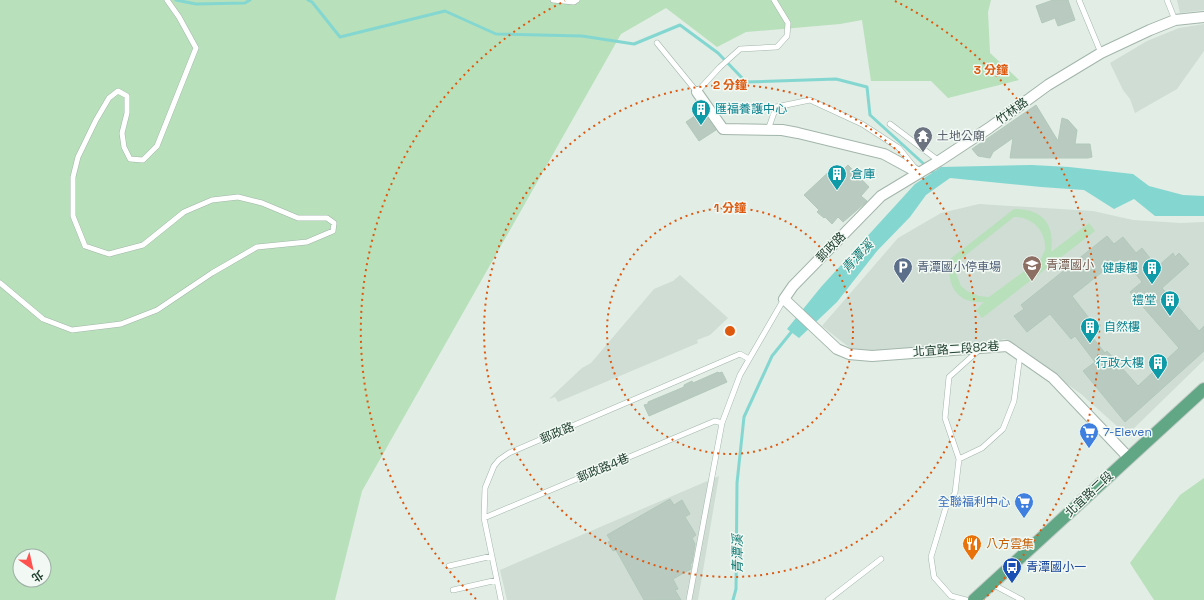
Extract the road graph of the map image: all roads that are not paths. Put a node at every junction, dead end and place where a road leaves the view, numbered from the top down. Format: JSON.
{"nodes":[{"id":1,"x":167,"y":0,"type":"edge"},
{"id":2,"x":553,"y":0,"type":"edge"},
{"id":3,"x":577,"y":0,"type":"edge"},
{"id":4,"x":774,"y":0,"type":"edge"},
{"id":5,"x":1079,"y":0,"type":"edge"},
{"id":6,"x":1166,"y":0,"type":"edge"},
{"id":7,"x":1204,"y":17,"type":"edge"},
{"id":8,"x":1175,"y":20,"type":"junction"},
{"id":9,"x":657,"y":43,"type":"dead end"},
{"id":10,"x":1101,"y":53,"type":"junction"},
{"id":11,"x":697,"y":92,"type":"junction"},
{"id":12,"x":890,"y":124,"type":"dead end"},
{"id":13,"x":768,"y":130,"type":"junction"},
{"id":14,"x":939,"y":161,"type":"junction"},
{"id":15,"x":919,"y":173,"type":"junction"},
{"id":16,"x":0,"y":283,"type":"edge"},
{"id":17,"x":784,"y":299,"type":"junction"},
{"id":18,"x":981,"y":348,"type":"junction"},
{"id":19,"x":1020,"y":355,"type":"junction"},
{"id":20,"x":749,"y":359,"type":"junction"},
{"id":21,"x":1204,"y":389,"type":"edge"},
{"id":22,"x":722,"y":423,"type":"junction"},
{"id":23,"x":1129,"y":458,"type":"junction"},
{"id":24,"x":960,"y":459,"type":"junction"},
{"id":25,"x":484,"y":518,"type":"junction"},
{"id":26,"x":492,"y":556,"type":"junction"},
{"id":27,"x":881,"y":559,"type":"dead end"},
{"id":28,"x":449,"y":566,"type":"dead end"},
{"id":29,"x":497,"y":580,"type":"junction"},
{"id":30,"x":992,"y":584,"type":"junction"},
{"id":31,"x":453,"y":590,"type":"dead end"},
{"id":32,"x":501,"y":600,"type":"edge"},
{"id":33,"x":689,"y":600,"type":"edge"},
{"id":34,"x":828,"y":600,"type":"edge"},
{"id":35,"x":966,"y":600,"type":"edge"},
{"id":36,"x":974,"y":600,"type":"edge"},
{"id":37,"x":1022,"y":600,"type":"edge"}],
"edges":[{"from":1,"to":16,"type":"lane"},
{"from":2,"to":3,"type":"lane"},
{"from":4,"to":11,"type":"lane"},
{"from":5,"to":10,"type":"lane"},
{"from":6,"to":8,"type":"lane"},
{"from":7,"to":8,"type":"street","name":"竹林路"},
{"from":8,"to":10,"type":"street","name":"竹林路"},
{"from":9,"to":11,"type":"lane"},
{"from":10,"to":14,"type":"street","name":"竹林路"},
{"from":11,"to":13,"type":"street"},
{"from":12,"to":14,"type":"lane"},
{"from":13,"to":15,"type":"street"},
{"from":13,"to":15,"type":"lane"},
{"from":14,"to":15,"type":"street","name":"竹林路"},
{"from":15,"to":17,"type":"street","name":"郵政路"},
{"from":17,"to":18,"type":"street","name":"北宜路二段82巷"},
{"from":17,"to":20,"type":"lane","name":"郵政路"},
{"from":18,"to":19,"type":"street","name":"北宜路二段82巷"},
{"from":18,"to":24,"type":"lane"},
{"from":19,"to":23,"type":"street","name":"北宜路二段82巷"},
{"from":19,"to":24,"type":"lane"},
{"from":20,"to":22,"type":"lane","name":"郵政路"},
{"from":20,"to":25,"type":"lane","name":"郵政路"},
{"from":21,"to":23,"type":"main road","name":"北宜路二段"},
{"from":22,"to":25,"type":"lane","name":"郵政路4巷"},
{"from":22,"to":33,"type":"lane","name":"郵政路"},
{"from":23,"to":30,"type":"main road","name":"北宜路二段"},
{"from":24,"to":35,"type":"lane"},
{"from":25,"to":26,"type":"lane","name":"郵政路"},
{"from":26,"to":28,"type":"lane"},
{"from":26,"to":29,"type":"lane","name":"郵政路"},
{"from":27,"to":34,"type":"lane"},
{"from":29,"to":31,"type":"lane"},
{"from":29,"to":32,"type":"lane","name":"郵政路"},
{"from":30,"to":36,"type":"main road","name":"北宜路二段"},
{"from":30,"to":37,"type":"lane"}]}
